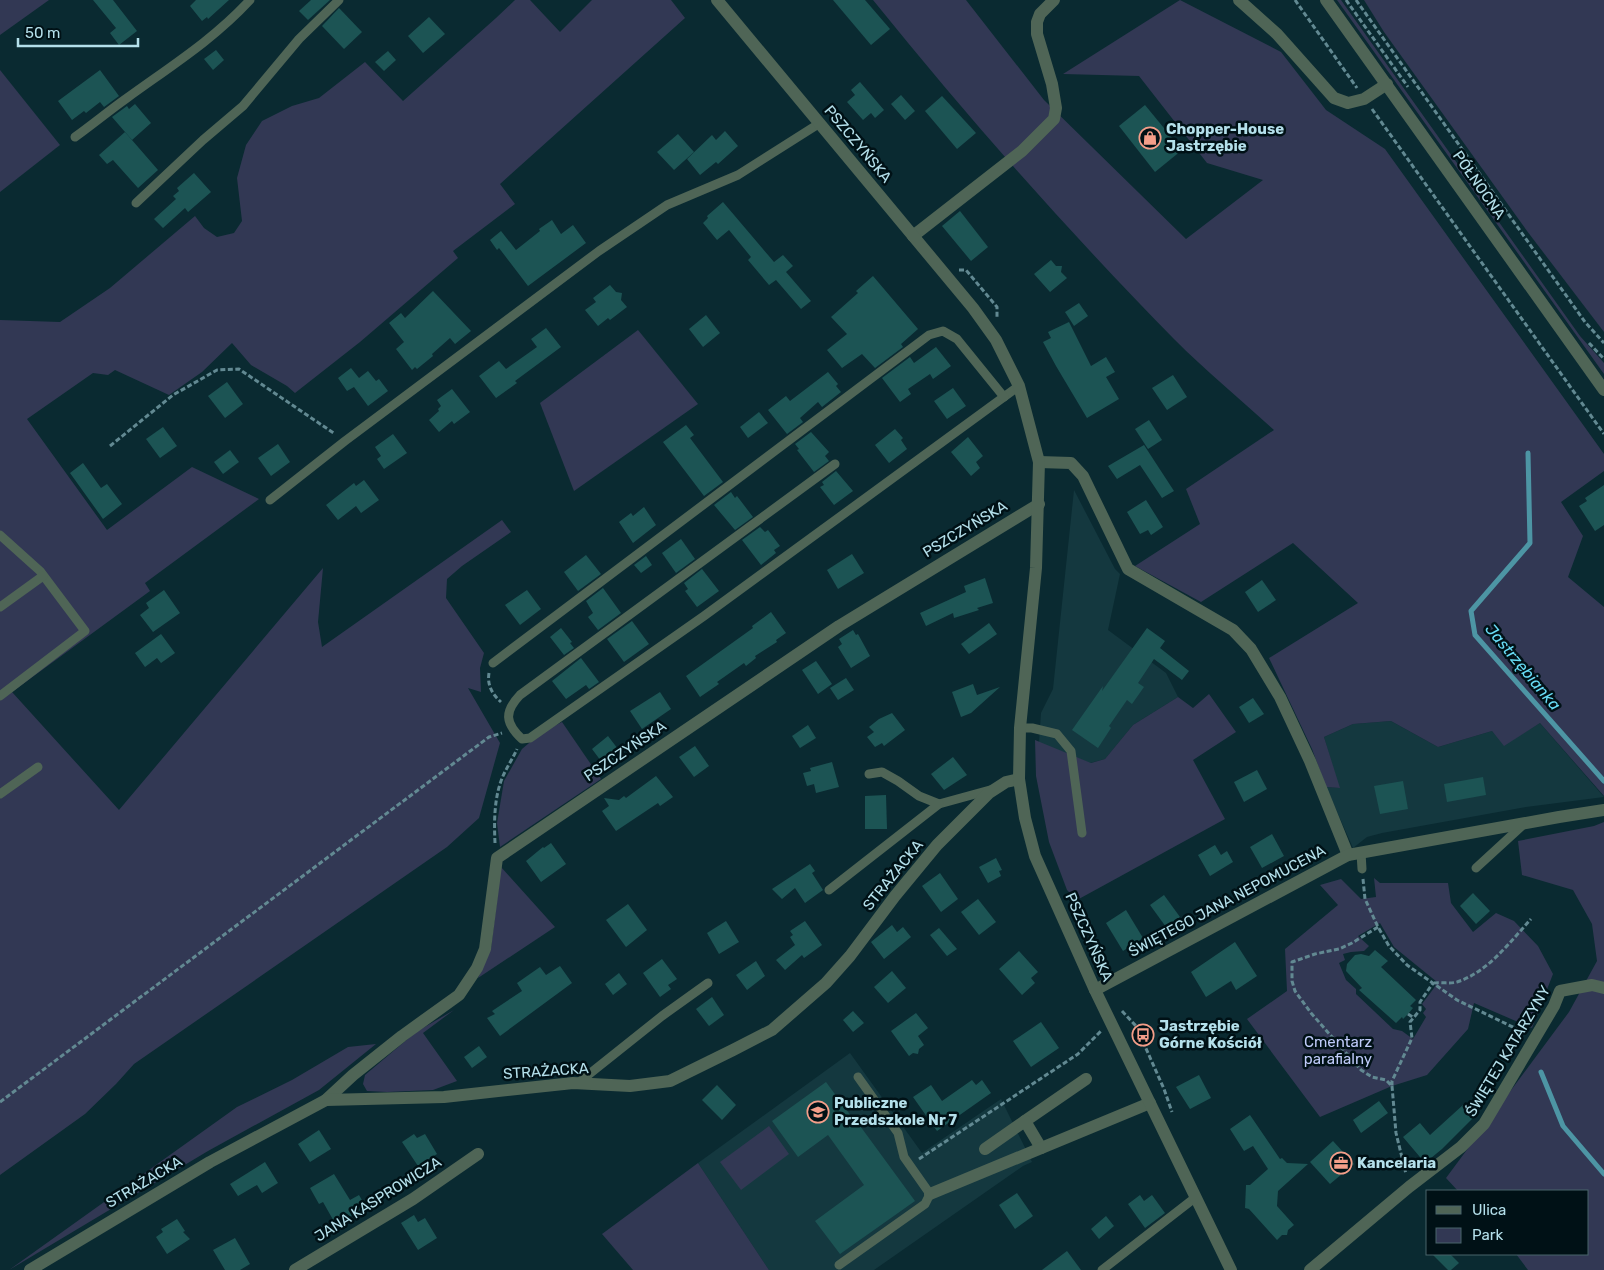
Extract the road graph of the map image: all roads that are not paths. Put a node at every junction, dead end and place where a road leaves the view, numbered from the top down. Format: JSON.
{"nodes":[{"id":1,"x":250,"y":0,"type":"edge"},
{"id":2,"x":339,"y":0,"type":"edge"},
{"id":3,"x":717,"y":0,"type":"edge"},
{"id":4,"x":1054,"y":0,"type":"edge"},
{"id":5,"x":1239,"y":0,"type":"edge"},
{"id":6,"x":1326,"y":0,"type":"edge"},
{"id":7,"x":1387,"y":84,"type":"junction"},
{"id":8,"x":820,"y":124,"type":"junction"},
{"id":9,"x":75,"y":137,"type":"dead end"},
{"id":10,"x":136,"y":204,"type":"dead end"},
{"id":11,"x":913,"y":236,"type":"junction"},
{"id":12,"x":1019,"y":386,"type":"junction"},
{"id":13,"x":1604,"y":390,"type":"edge"},
{"id":14,"x":1004,"y":397,"type":"junction"},
{"id":15,"x":1039,"y":462,"type":"junction"},
{"id":16,"x":835,"y":464,"type":"dead end"},
{"id":17,"x":270,"y":500,"type":"dead end"},
{"id":18,"x":1039,"y":504,"type":"junction"},
{"id":19,"x":0,"y":534,"type":"edge"},
{"id":20,"x":44,"y":576,"type":"junction"},
{"id":21,"x":0,"y":607,"type":"edge"},
{"id":22,"x":493,"y":663,"type":"road end"},
{"id":23,"x":0,"y":696,"type":"edge"},
{"id":24,"x":1020,"y":728,"type":"junction"},
{"id":25,"x":38,"y":767,"type":"dead end"},
{"id":26,"x":869,"y":774,"type":"dead end"},
{"id":27,"x":1019,"y":779,"type":"junction"},
{"id":28,"x":1000,"y":785,"type":"junction"},
{"id":29,"x":0,"y":794,"type":"edge"},
{"id":30,"x":939,"y":804,"type":"junction"},
{"id":31,"x":1604,"y":810,"type":"edge"},
{"id":32,"x":1526,"y":823,"type":"junction"},
{"id":33,"x":1082,"y":833,"type":"dead end"},
{"id":34,"x":1361,"y":853,"type":"junction"},
{"id":35,"x":1348,"y":855,"type":"junction"},
{"id":36,"x":1476,"y":868,"type":"dead end"},
{"id":37,"x":1362,"y":870,"type":"road end"},
{"id":38,"x":829,"y":890,"type":"dead end"},
{"id":39,"x":708,"y":983,"type":"dead end"},
{"id":40,"x":1604,"y":988,"type":"edge"},
{"id":41,"x":1095,"y":990,"type":"junction"},
{"id":42,"x":858,"y":1077,"type":"dead end"},
{"id":43,"x":1086,"y":1080,"type":"dead end"},
{"id":44,"x":578,"y":1083,"type":"junction"},
{"id":45,"x":326,"y":1100,"type":"junction"},
{"id":46,"x":1150,"y":1103,"type":"junction"},
{"id":47,"x":1025,"y":1121,"type":"junction"},
{"id":48,"x":1041,"y":1148,"type":"junction"},
{"id":49,"x":985,"y":1149,"type":"dead end"},
{"id":50,"x":478,"y":1154,"type":"dead end"},
{"id":51,"x":930,"y":1194,"type":"junction"},
{"id":52,"x":1196,"y":1197,"type":"junction"},
{"id":53,"x":839,"y":1265,"type":"dead end"},
{"id":54,"x":30,"y":1270,"type":"edge"},
{"id":55,"x":295,"y":1270,"type":"edge"},
{"id":56,"x":1102,"y":1270,"type":"edge"},
{"id":57,"x":1231,"y":1270,"type":"edge"},
{"id":58,"x":1310,"y":1270,"type":"edge"}],
"edges":[{"from":1,"to":9,"type":"lane"},
{"from":2,"to":10,"type":"lane"},
{"from":3,"to":8,"type":"street","name":"PSZCZYŃSKA"},
{"from":4,"to":11,"type":"street"},
{"from":5,"to":7,"type":"street"},
{"from":6,"to":7,"type":"street","name":"PÓŁNOCNA"},
{"from":7,"to":13,"type":"street","name":"PÓŁNOCNA"},
{"from":8,"to":11,"type":"street","name":"PSZCZYŃSKA"},
{"from":8,"to":17,"type":"lane"},
{"from":11,"to":12,"type":"street","name":"PSZCZYŃSKA"},
{"from":12,"to":14,"type":"lane"},
{"from":12,"to":15,"type":"street","name":"PSZCZYŃSKA"},
{"from":14,"to":16,"type":"lane"},
{"from":14,"to":22,"type":"lane"},
{"from":15,"to":18,"type":"street","name":"PSZCZYŃSKA"},
{"from":15,"to":35,"type":"street","name":"ŚWIĘTEGO JANA NEPOMUCENA"},
{"from":18,"to":24,"type":"street","name":"PSZCZYŃSKA"},
{"from":18,"to":45,"type":"street","name":"PSZCZYŃSKA"},
{"from":19,"to":20,"type":"lane"},
{"from":20,"to":21,"type":"lane"},
{"from":20,"to":23,"type":"lane"},
{"from":24,"to":27,"type":"street","name":"PSZCZYŃSKA"},
{"from":24,"to":33,"type":"lane"},
{"from":25,"to":29,"type":"lane"},
{"from":26,"to":30,"type":"lane"},
{"from":27,"to":28,"type":"street","name":"STRAŻACKA"},
{"from":27,"to":41,"type":"street","name":"PSZCZYŃSKA"},
{"from":28,"to":30,"type":"lane"},
{"from":28,"to":44,"type":"street","name":"STRAŻACKA"},
{"from":30,"to":38,"type":"lane"},
{"from":31,"to":32,"type":"street","name":"ŚWIĘTEGO JANA NEPOMUCENA"},
{"from":32,"to":34,"type":"street","name":"ŚWIĘTEGO JANA NEPOMUCENA"},
{"from":32,"to":36,"type":"lane"},
{"from":34,"to":35,"type":"street","name":"ŚWIĘTEGO JANA NEPOMUCENA"},
{"from":34,"to":37,"type":"lane"},
{"from":35,"to":41,"type":"street","name":"ŚWIĘTEGO JANA NEPOMUCENA"},
{"from":39,"to":44,"type":"lane"},
{"from":40,"to":58,"type":"street","name":"ŚWIĘTEJ KATARZYNY"},
{"from":41,"to":46,"type":"street","name":"PSZCZYŃSKA"},
{"from":42,"to":51,"type":"lane"},
{"from":43,"to":47,"type":"street"},
{"from":44,"to":45,"type":"street","name":"STRAŻACKA"},
{"from":45,"to":54,"type":"street","name":"STRAŻACKA"},
{"from":46,"to":48,"type":"street"},
{"from":46,"to":52,"type":"street","name":"PSZCZYŃSKA"},
{"from":47,"to":48,"type":"street"},
{"from":47,"to":49,"type":"street"},
{"from":48,"to":51,"type":"street"},
{"from":50,"to":55,"type":"street","name":"JANA KASPROWICZA"},
{"from":51,"to":53,"type":"lane"},
{"from":52,"to":56,"type":"lane"},
{"from":52,"to":57,"type":"street","name":"PSZCZYŃSKA"}]}
